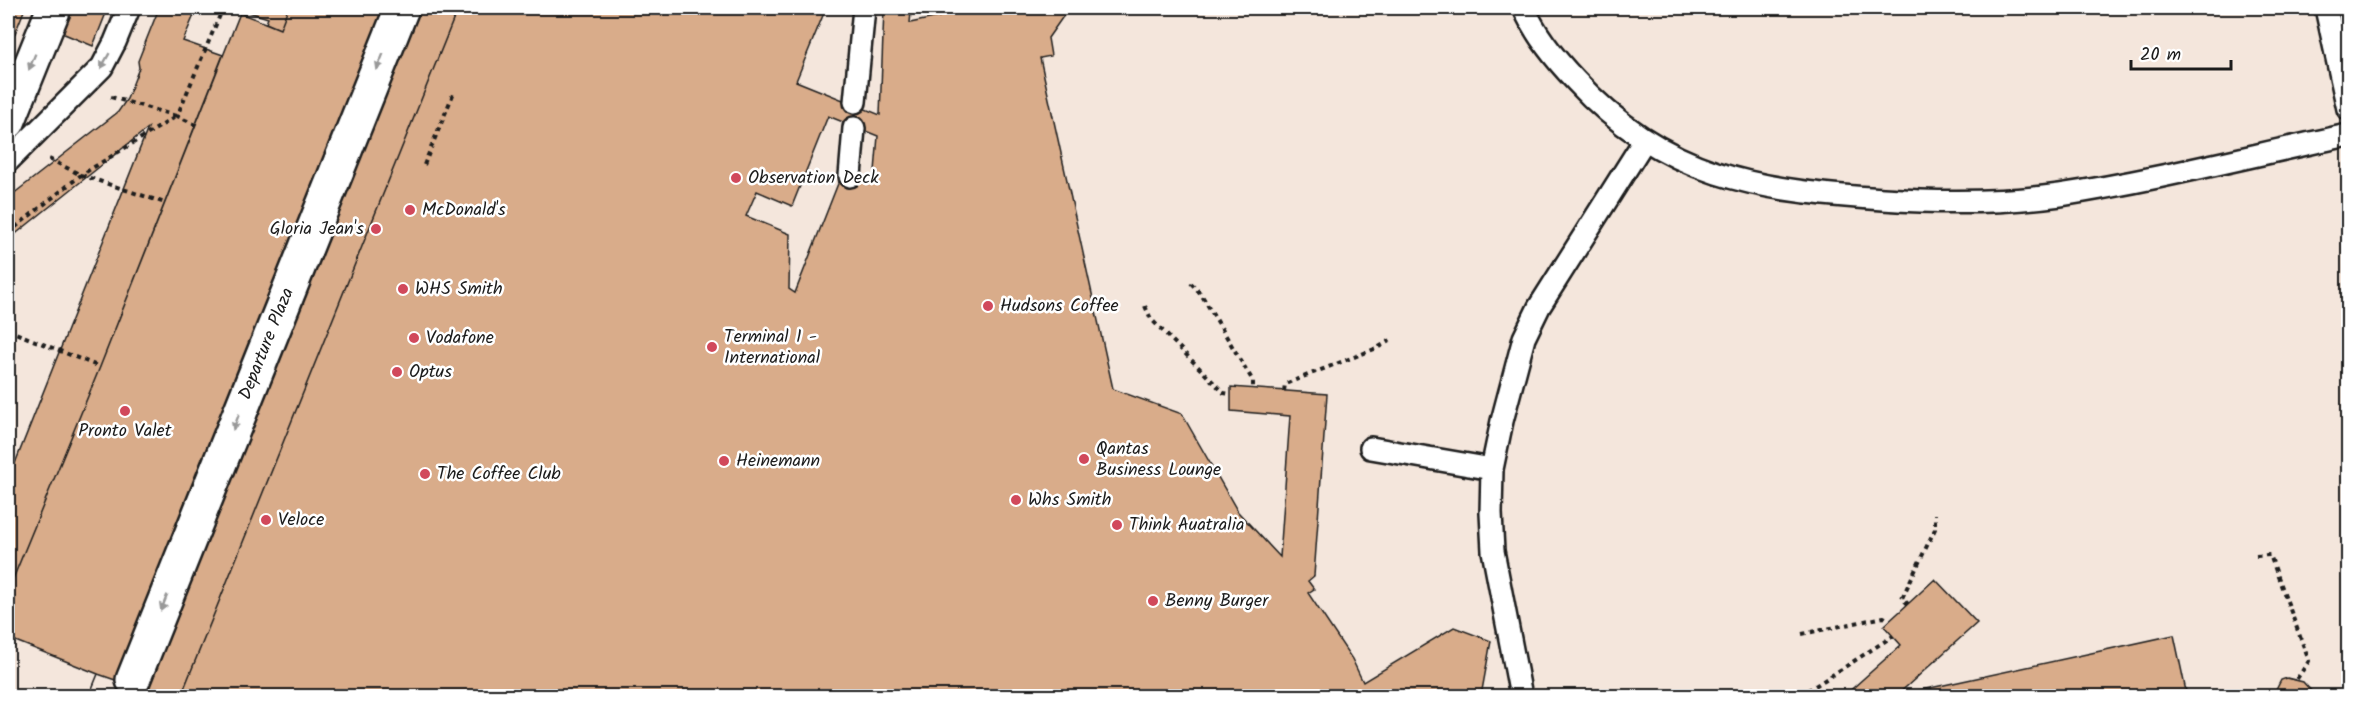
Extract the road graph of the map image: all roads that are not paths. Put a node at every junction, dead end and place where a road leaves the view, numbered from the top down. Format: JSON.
{"nodes":[{"id":1,"x":54,"y":8,"type":"edge"},
{"id":2,"x":129,"y":8,"type":"edge"},
{"id":3,"x":402,"y":8,"type":"edge"},
{"id":4,"x":864,"y":8,"type":"edge"},
{"id":5,"x":1524,"y":8,"type":"edge"},
{"id":6,"x":2326,"y":8,"type":"edge"},
{"id":7,"x":855,"y":102,"type":"dead end"},
{"id":8,"x":2349,"y":109,"type":"edge"},
{"id":9,"x":854,"y":128,"type":"dead end"},
{"id":10,"x":16,"y":134,"type":"edge"},
{"id":11,"x":2349,"y":135,"type":"edge"},
{"id":12,"x":1644,"y":141,"type":"junction"},
{"id":13,"x":8,"y":161,"type":"edge"},
{"id":14,"x":850,"y":176,"type":"dead end"},
{"id":15,"x":1371,"y":448,"type":"dead end"},
{"id":16,"x":1492,"y":469,"type":"junction"},
{"id":17,"x":133,"y":680,"type":"dead end"},
{"id":18,"x":1521,"y":696,"type":"edge"}],
"edges":[{"from":1,"to":10,"type":"street","one_way":true},
{"from":2,"to":10,"type":"lane","one_way":true},
{"from":3,"to":17,"type":"street","name":"Departure Plaza","one_way":true},
{"from":4,"to":7,"type":"lane"},
{"from":5,"to":12,"type":"lane"},
{"from":6,"to":8,"type":"lane"},
{"from":9,"to":14,"type":"lane"},
{"from":10,"to":13,"type":"lane"},
{"from":11,"to":12,"type":"lane"},
{"from":12,"to":16,"type":"lane"},
{"from":15,"to":16,"type":"lane"},
{"from":16,"to":18,"type":"lane"}]}
